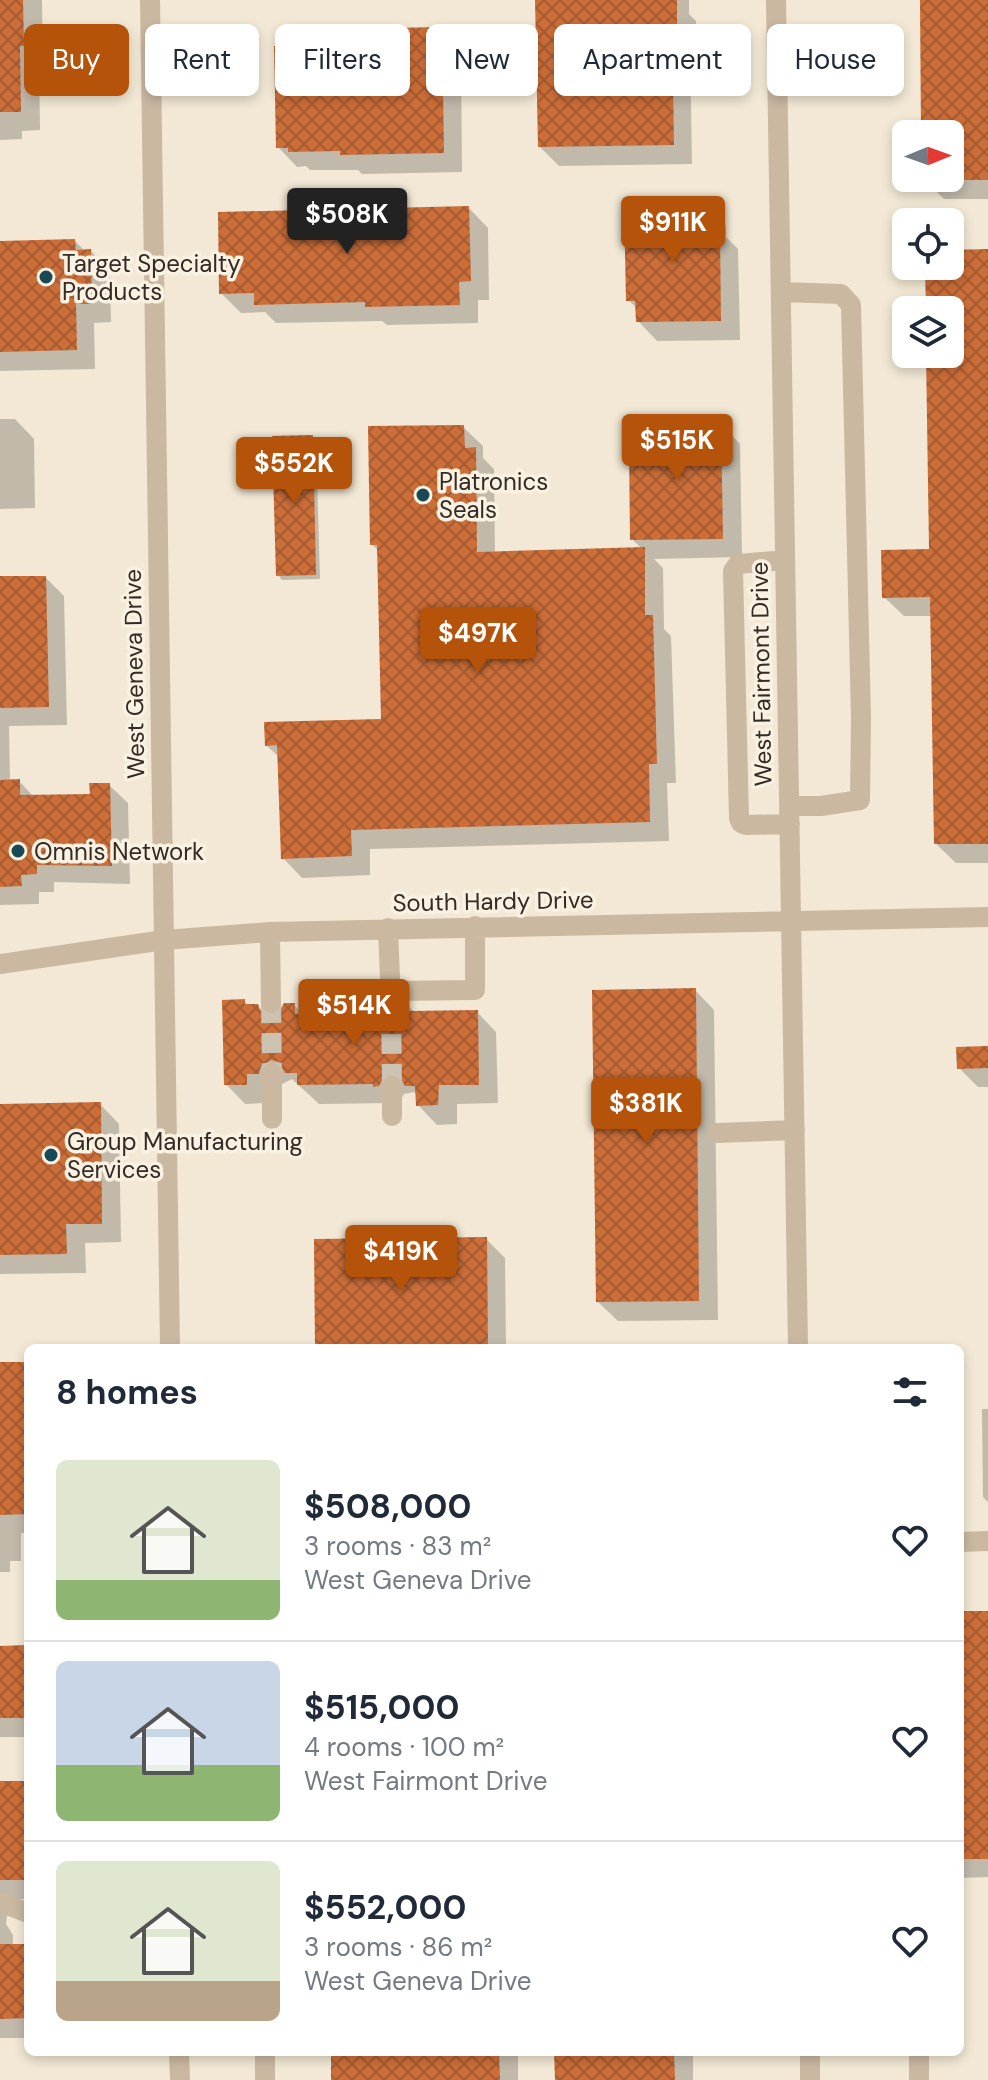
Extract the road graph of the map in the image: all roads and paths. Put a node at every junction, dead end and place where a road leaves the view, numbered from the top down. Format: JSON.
{"nodes":[{"id":1,"x":150,"y":0,"type":"edge"},
{"id":2,"x":776,"y":0,"type":"edge"},
{"id":3,"x":781,"y":292,"type":"junction"},
{"id":4,"x":785,"y":560,"type":"junction"},
{"id":5,"x":790,"y":815,"type":"junction"},
{"id":6,"x":988,"y":917,"type":"edge"},
{"id":7,"x":791,"y":921,"type":"junction"},
{"id":8,"x":475,"y":926,"type":"junction"},
{"id":9,"x":388,"y":928,"type":"junction"},
{"id":10,"x":270,"y":932,"type":"junction"},
{"id":11,"x":164,"y":940,"type":"junction"},
{"id":12,"x":0,"y":964,"type":"edge"},
{"id":13,"x":271,"y":1003,"type":"tunnel mouth"},
{"id":14,"x":272,"y":1073,"type":"tunnel mouth"},
{"id":15,"x":392,"y":1086,"type":"tunnel mouth"},
{"id":16,"x":392,"y":1116,"type":"dead end"},
{"id":17,"x":272,"y":1119,"type":"dead end"},
{"id":18,"x":795,"y":1130,"type":"junction"},
{"id":19,"x":717,"y":1133,"type":"dead end"},
{"id":20,"x":170,"y":1344,"type":"edge"},
{"id":21,"x":798,"y":1344,"type":"edge"},
{"id":22,"x":988,"y":1541,"type":"edge"},
{"id":23,"x":964,"y":1542,"type":"edge"},
{"id":24,"x":0,"y":1902,"type":"edge"},
{"id":25,"x":24,"y":1911,"type":"edge"},
{"id":26,"x":179,"y":2056,"type":"edge"},
{"id":27,"x":265,"y":2056,"type":"edge"},
{"id":28,"x":810,"y":2056,"type":"edge"},
{"id":29,"x":919,"y":2056,"type":"edge"},
{"id":30,"x":180,"y":2080,"type":"edge"},
{"id":31,"x":265,"y":2080,"type":"edge"},
{"id":32,"x":810,"y":2080,"type":"edge"},
{"id":33,"x":919,"y":2080,"type":"edge"}],
"edges":[{"from":1,"to":11,"type":"street","name":"West Geneva Drive"},
{"from":2,"to":3,"type":"street","name":"West Fairmont Drive"},
{"from":3,"to":4,"type":"street","name":"West Fairmont Drive"},
{"from":3,"to":5,"type":"street"},
{"from":4,"to":5,"type":"street","name":"West Fairmont Drive"},
{"from":4,"to":5,"type":"street"},
{"from":5,"to":7,"type":"street","name":"West Fairmont Drive"},
{"from":6,"to":7,"type":"street","name":"South Hardy Drive"},
{"from":7,"to":8,"type":"street","name":"South Hardy Drive"},
{"from":7,"to":18,"type":"street","name":"West Fairmont Drive"},
{"from":8,"to":9,"type":"street","name":"South Hardy Drive"},
{"from":8,"to":9,"type":"street"},
{"from":9,"to":10,"type":"street","name":"South Hardy Drive"},
{"from":10,"to":11,"type":"street","name":"South Hardy Drive"},
{"from":10,"to":13,"type":"street"},
{"from":11,"to":12,"type":"street","name":"South Hardy Drive"},
{"from":11,"to":20,"type":"street","name":"West Geneva Drive"},
{"from":14,"to":17,"type":"street"},
{"from":15,"to":16,"type":"street"},
{"from":18,"to":19,"type":"street"},
{"from":18,"to":21,"type":"street","name":"West Fairmont Drive"},
{"from":22,"to":23,"type":"street"},
{"from":24,"to":25,"type":"street"},
{"from":26,"to":30,"type":"street"},
{"from":27,"to":31,"type":"street"},
{"from":28,"to":32,"type":"street"},
{"from":29,"to":33,"type":"street"}]}
